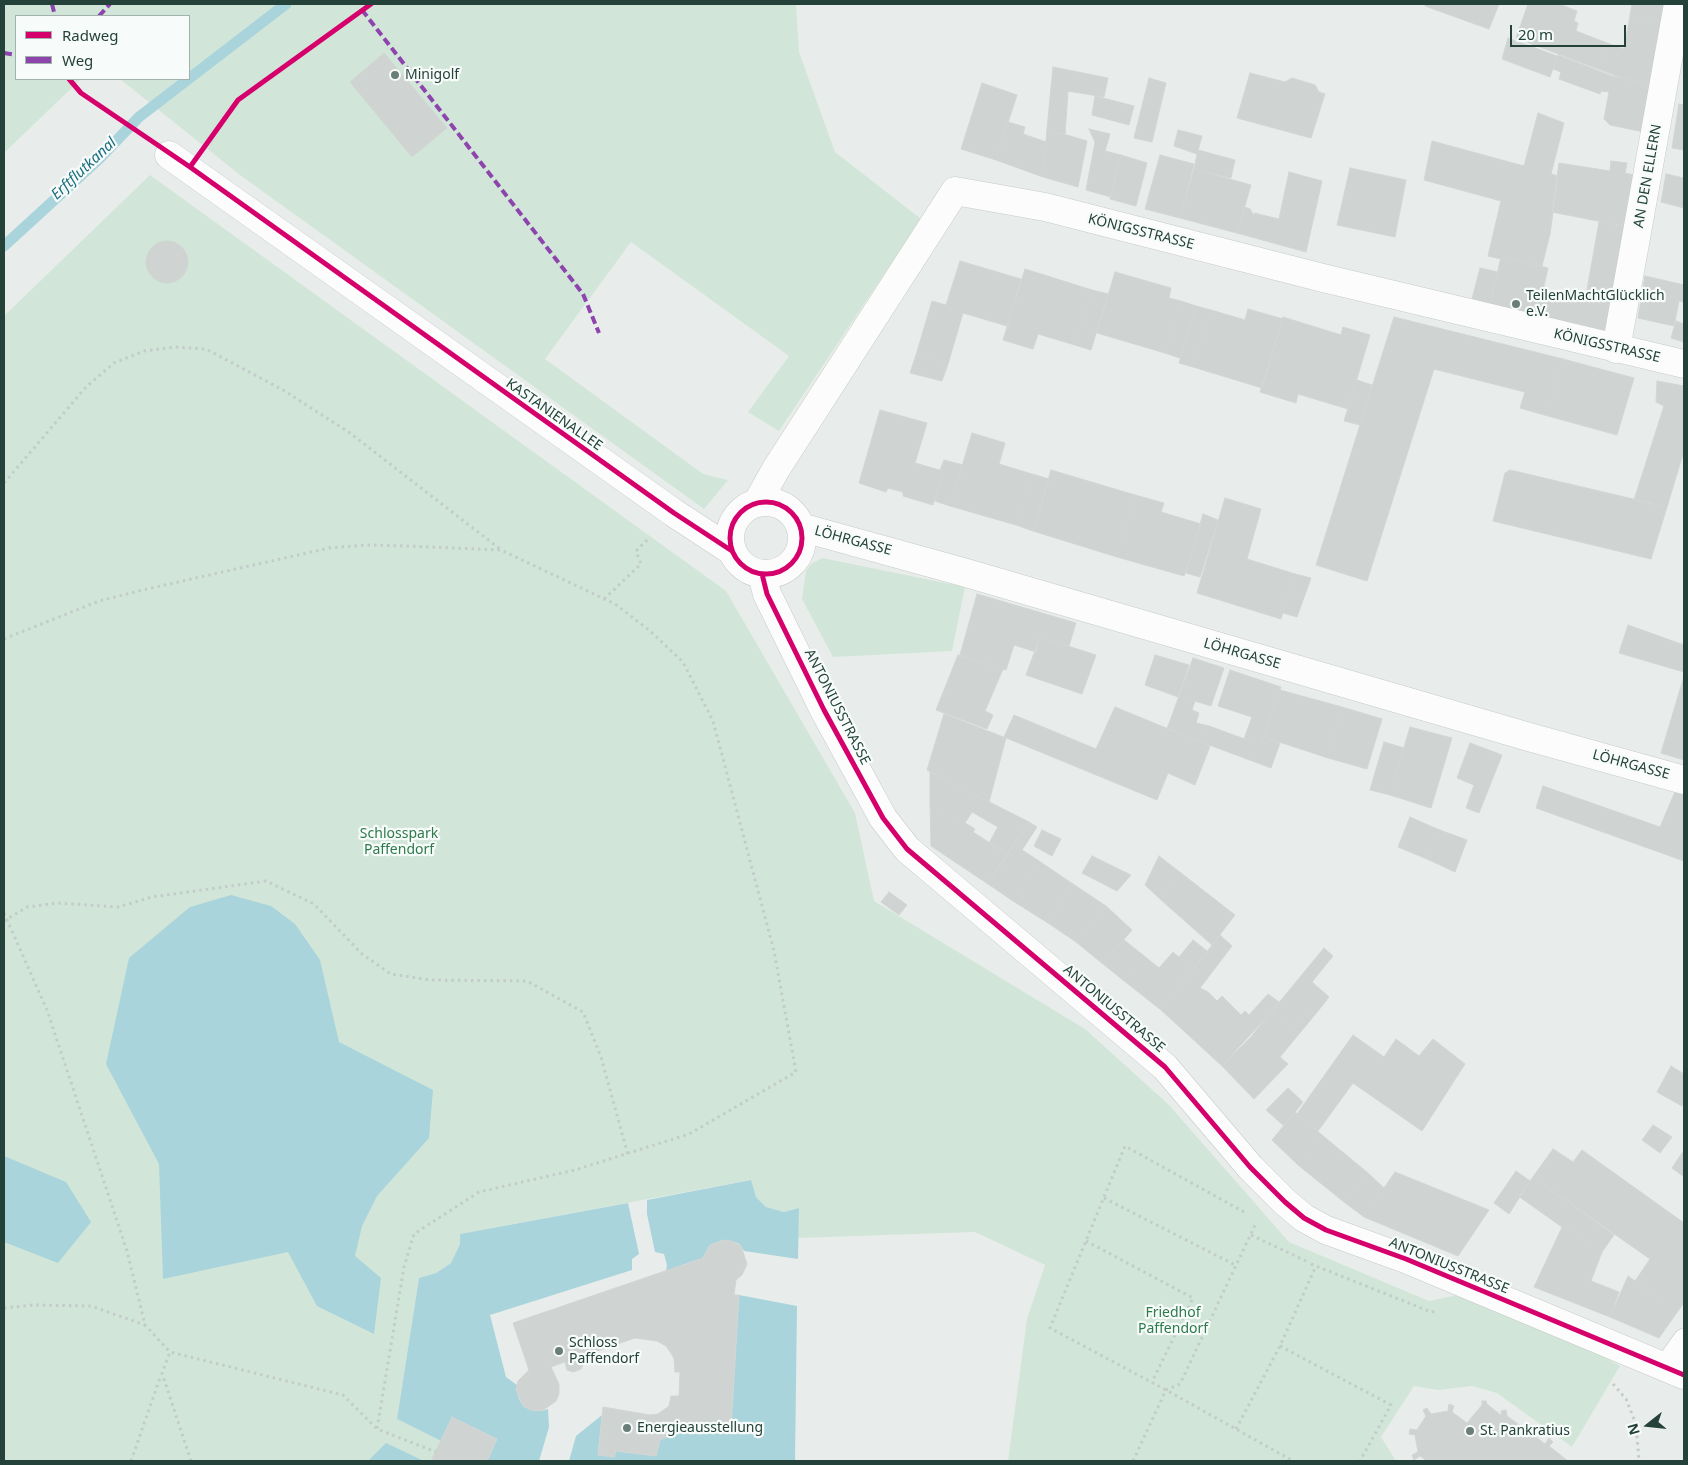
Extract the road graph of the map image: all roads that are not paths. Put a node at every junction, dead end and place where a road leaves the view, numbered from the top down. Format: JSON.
{"nodes":[{"id":1,"x":1678,"y":4,"type":"edge"},
{"id":2,"x":170,"y":155,"type":"dead end"},
{"id":3,"x":1616,"y":349,"type":"junction"},
{"id":4,"x":1684,"y":364,"type":"edge"},
{"id":5,"x":757,"y":503,"type":"junction"},
{"id":6,"x":800,"y":527,"type":"junction"},
{"id":7,"x":732,"y":551,"type":"junction"},
{"id":8,"x":762,"y":574,"type":"junction"},
{"id":9,"x":1684,"y":780,"type":"edge"},
{"id":10,"x":1684,"y":1338,"type":"edge"},
{"id":11,"x":1674,"y":1371,"type":"edge"}],
"edges":[{"from":1,"to":3,"type":"street","name":"AN DEN ELLERN"},
{"from":2,"to":7,"type":"street","name":"KASTANIENALLEE"},
{"from":3,"to":4,"type":"street","name":"KÖNIGSSTRASSE"},
{"from":3,"to":5,"type":"street","name":"KÖNIGSSTRASSE"},
{"from":5,"to":6,"type":"street"},
{"from":5,"to":7,"type":"street"},
{"from":6,"to":8,"type":"street"},
{"from":6,"to":9,"type":"street","name":"LÖHRGASSE"},
{"from":7,"to":8,"type":"street"},
{"from":8,"to":11,"type":"street","name":"ANTONIUSSTRASSE"},
{"from":10,"to":11,"type":"lane"}]}
